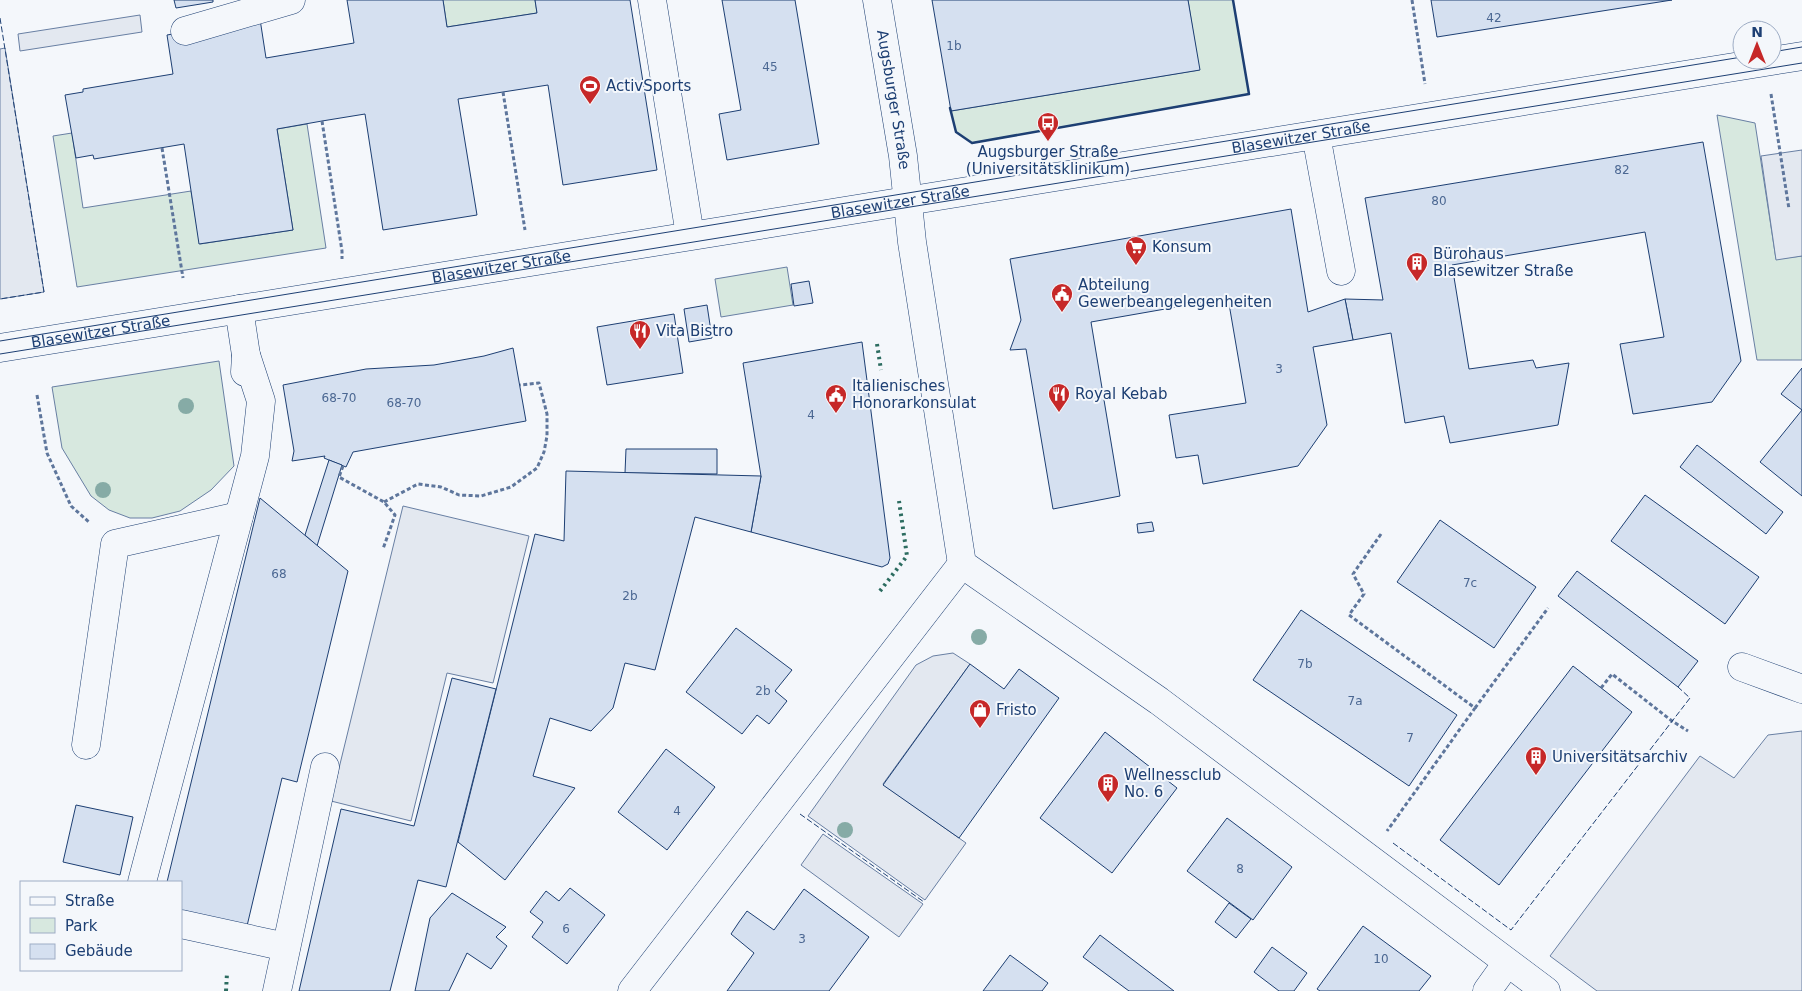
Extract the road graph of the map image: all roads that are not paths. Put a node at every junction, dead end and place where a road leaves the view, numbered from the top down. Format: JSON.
{"nodes":[{"id":1,"x":291,"y":0,"type":"edge"},
{"id":2,"x":652,"y":0,"type":"edge"},
{"id":3,"x":878,"y":0,"type":"edge"},
{"id":4,"x":185,"y":31,"type":"dead end"},
{"id":5,"x":1802,"y":56,"type":"edge"},
{"id":6,"x":652,"y":90,"type":"dead end"},
{"id":7,"x":1316,"y":135,"type":"junction"},
{"id":8,"x":908,"y":200,"type":"junction"},
{"id":9,"x":683,"y":236,"type":"junction"},
{"id":10,"x":1341,"y":271,"type":"dead end"},
{"id":11,"x":239,"y":309,"type":"junction"},
{"id":12,"x":0,"y":348,"type":"edge"},
{"id":13,"x":239,"y":516,"type":"junction"},
{"id":14,"x":962,"y":564,"type":"junction"},
{"id":15,"x":1742,"y":667,"type":"dead end"},
{"id":16,"x":1802,"y":689,"type":"edge"},
{"id":17,"x":86,"y":745,"type":"dead end"},
{"id":18,"x":325,"y":767,"type":"dead end"},
{"id":19,"x":142,"y":881,"type":"edge"},
{"id":20,"x":182,"y":924,"type":"edge"},
{"id":21,"x":286,"y":947,"type":"junction"},
{"id":22,"x":1507,"y":963,"type":"junction"},
{"id":23,"x":277,"y":991,"type":"edge"},
{"id":24,"x":632,"y":991,"type":"edge"},
{"id":25,"x":1487,"y":991,"type":"edge"},
{"id":26,"x":1546,"y":991,"type":"edge"}],
"edges":[{"from":1,"to":4,"type":"street"},
{"from":2,"to":9,"type":"street"},
{"from":3,"to":8,"type":"street","name":"Augsburger Straße"},
{"from":5,"to":7,"type":"street","name":"Blasewitzer Straße"},
{"from":6,"to":9,"type":"street"},
{"from":7,"to":8,"type":"street","name":"Blasewitzer Straße"},
{"from":7,"to":10,"type":"street"},
{"from":8,"to":9,"type":"street","name":"Blasewitzer Straße"},
{"from":8,"to":14,"type":"street","name":"Augsburger Straße"},
{"from":9,"to":11,"type":"street","name":"Blasewitzer Straße"},
{"from":11,"to":12,"type":"street","name":"Blasewitzer Straße"},
{"from":11,"to":13,"type":"street"},
{"from":13,"to":17,"type":"street"},
{"from":13,"to":19,"type":"street"},
{"from":14,"to":22,"type":"street"},
{"from":14,"to":24,"type":"street"},
{"from":15,"to":16,"type":"street"},
{"from":18,"to":21,"type":"street"},
{"from":20,"to":21,"type":"street"},
{"from":21,"to":23,"type":"street"},
{"from":22,"to":25,"type":"street"},
{"from":22,"to":26,"type":"street"}]}
